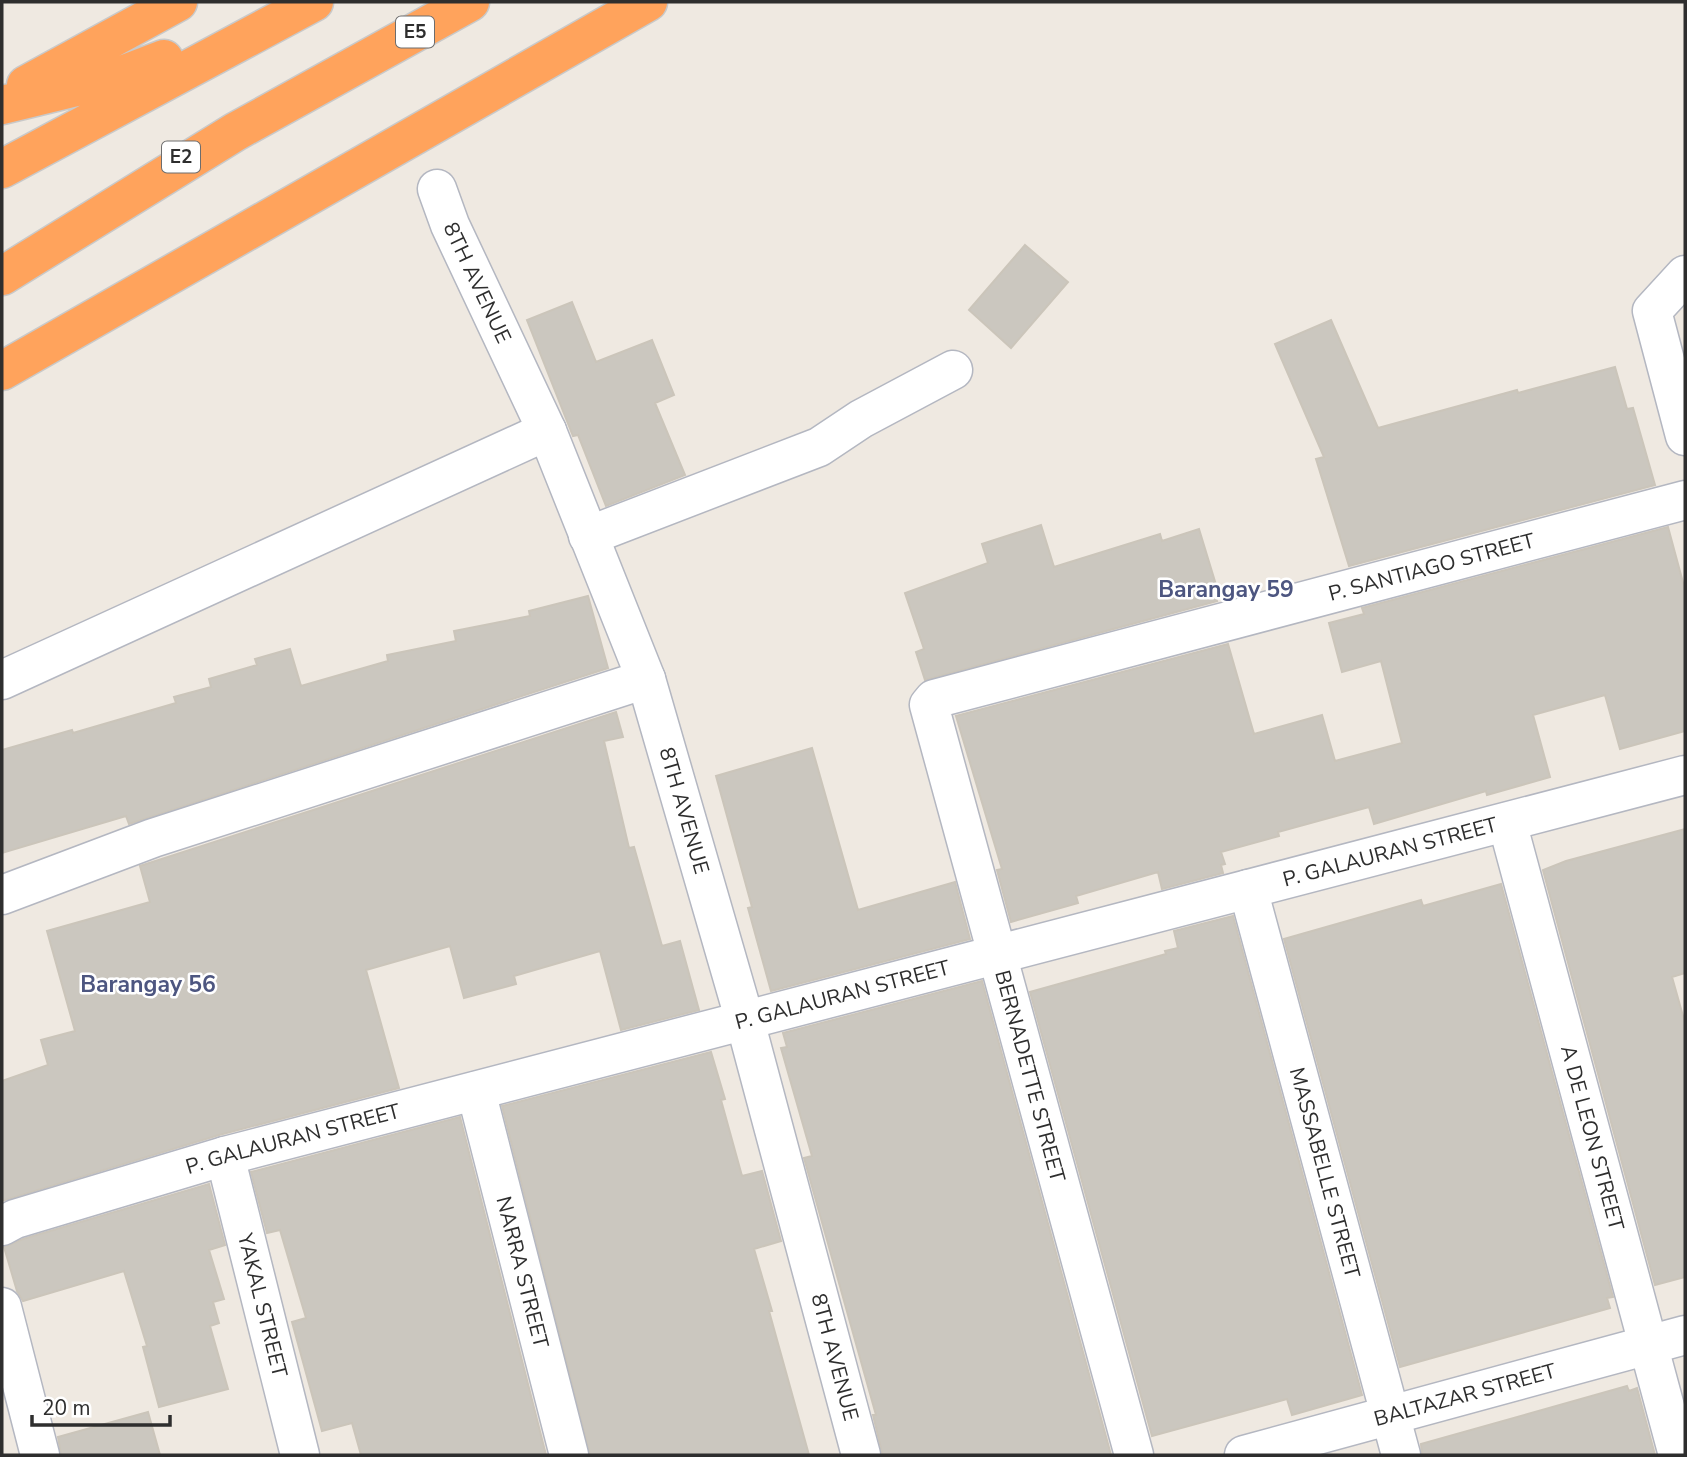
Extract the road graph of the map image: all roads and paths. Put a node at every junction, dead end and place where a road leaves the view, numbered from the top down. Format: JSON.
{"nodes":[{"id":1,"x":178,"y":2,"type":"edge"},
{"id":2,"x":312,"y":2,"type":"edge"},
{"id":3,"x":470,"y":2,"type":"edge"},
{"id":4,"x":645,"y":4,"type":"edge"},
{"id":5,"x":360,"y":62,"type":"junction"},
{"id":6,"x":2,"y":98,"type":"edge"},
{"id":7,"x":2,"y":105,"type":"edge"},
{"id":8,"x":2,"y":169,"type":"edge"},
{"id":9,"x":437,"y":189,"type":"dead end"},
{"id":10,"x":2,"y":253,"type":"edge"},
{"id":11,"x":1685,"y":275,"type":"edge"},
{"id":12,"x":2,"y":276,"type":"edge"},
{"id":13,"x":953,"y":370,"type":"dead end"},
{"id":14,"x":2,"y":371,"type":"edge"},
{"id":15,"x":547,"y":431,"type":"junction"},
{"id":16,"x":1685,"y":436,"type":"edge"},
{"id":17,"x":1685,"y":500,"type":"edge"},
{"id":18,"x":589,"y":536,"type":"junction"},
{"id":19,"x":646,"y":679,"type":"junction"},
{"id":20,"x":2,"y":680,"type":"edge"},
{"id":21,"x":934,"y":699,"type":"joint"},
{"id":22,"x":1685,"y":775,"type":"edge"},
{"id":23,"x":1507,"y":822,"type":"junction"},
{"id":24,"x":1248,"y":889,"type":"junction"},
{"id":25,"x":2,"y":895,"type":"edge"},
{"id":26,"x":997,"y":955,"type":"junction"},
{"id":27,"x":745,"y":1020,"type":"junction"},
{"id":28,"x":476,"y":1091,"type":"junction"},
{"id":29,"x":225,"y":1156,"type":"junction"},
{"id":30,"x":2,"y":1226,"type":"edge"},
{"id":31,"x":2,"y":1307,"type":"edge"},
{"id":32,"x":1685,"y":1335,"type":"edge"},
{"id":33,"x":1648,"y":1345,"type":"junction"},
{"id":34,"x":1390,"y":1415,"type":"junction"},
{"id":35,"x":40,"y":1455,"type":"edge"},
{"id":36,"x":300,"y":1455,"type":"edge"},
{"id":37,"x":569,"y":1455,"type":"edge"},
{"id":38,"x":861,"y":1455,"type":"edge"},
{"id":39,"x":1133,"y":1455,"type":"edge"},
{"id":40,"x":1244,"y":1455,"type":"edge"},
{"id":41,"x":1401,"y":1455,"type":"edge"},
{"id":42,"x":1678,"y":1455,"type":"edge"}],
"edges":[{"from":1,"to":6,"type":"highway"},
{"from":2,"to":7,"type":"highway"},
{"from":2,"to":8,"type":"highway"},
{"from":3,"to":5,"type":"highway","number":"E5"},
{"from":4,"to":14,"type":"highway"},
{"from":5,"to":10,"type":"highway","number":"E2"},
{"from":5,"to":12,"type":"highway"},
{"from":9,"to":15,"type":"street","name":"8TH AVENUE"},
{"from":11,"to":16,"type":"street"},
{"from":13,"to":18,"type":"street"},
{"from":15,"to":18,"type":"street","name":"8TH AVENUE"},
{"from":15,"to":20,"type":"street"},
{"from":17,"to":21,"type":"street","name":"P. SANTIAGO STREET"},
{"from":18,"to":19,"type":"street","name":"8TH AVENUE"},
{"from":19,"to":25,"type":"street"},
{"from":19,"to":27,"type":"street","name":"8TH AVENUE"},
{"from":21,"to":26,"type":"street","name":"BERNADETTE STREET"},
{"from":22,"to":23,"type":"street","name":"P. GALAURAN STREET"},
{"from":23,"to":24,"type":"street","name":"P. GALAURAN STREET"},
{"from":23,"to":33,"type":"street","name":"A DE LEON STREET"},
{"from":24,"to":26,"type":"street","name":"P. GALAURAN STREET"},
{"from":24,"to":34,"type":"street","name":"MASSABELLE STREET"},
{"from":26,"to":27,"type":"street","name":"P. GALAURAN STREET"},
{"from":26,"to":39,"type":"street","name":"BERNADETTE STREET"},
{"from":27,"to":28,"type":"street","name":"P. GALAURAN STREET"},
{"from":27,"to":38,"type":"street","name":"8TH AVENUE"},
{"from":28,"to":29,"type":"street","name":"P. GALAURAN STREET"},
{"from":28,"to":37,"type":"street","name":"NARRA STREET"},
{"from":29,"to":30,"type":"street","name":"P. GALAURAN STREET"},
{"from":29,"to":36,"type":"street","name":"YAKAL STREET"},
{"from":31,"to":35,"type":"street"},
{"from":32,"to":33,"type":"street","name":"BALTAZAR STREET"},
{"from":33,"to":34,"type":"street","name":"BALTAZAR STREET"},
{"from":33,"to":42,"type":"street","name":"A DE LEON STREET"},
{"from":34,"to":40,"type":"street","name":"BALTAZAR STREET"},
{"from":34,"to":41,"type":"street","name":"MASSABELLE STREET"}]}
